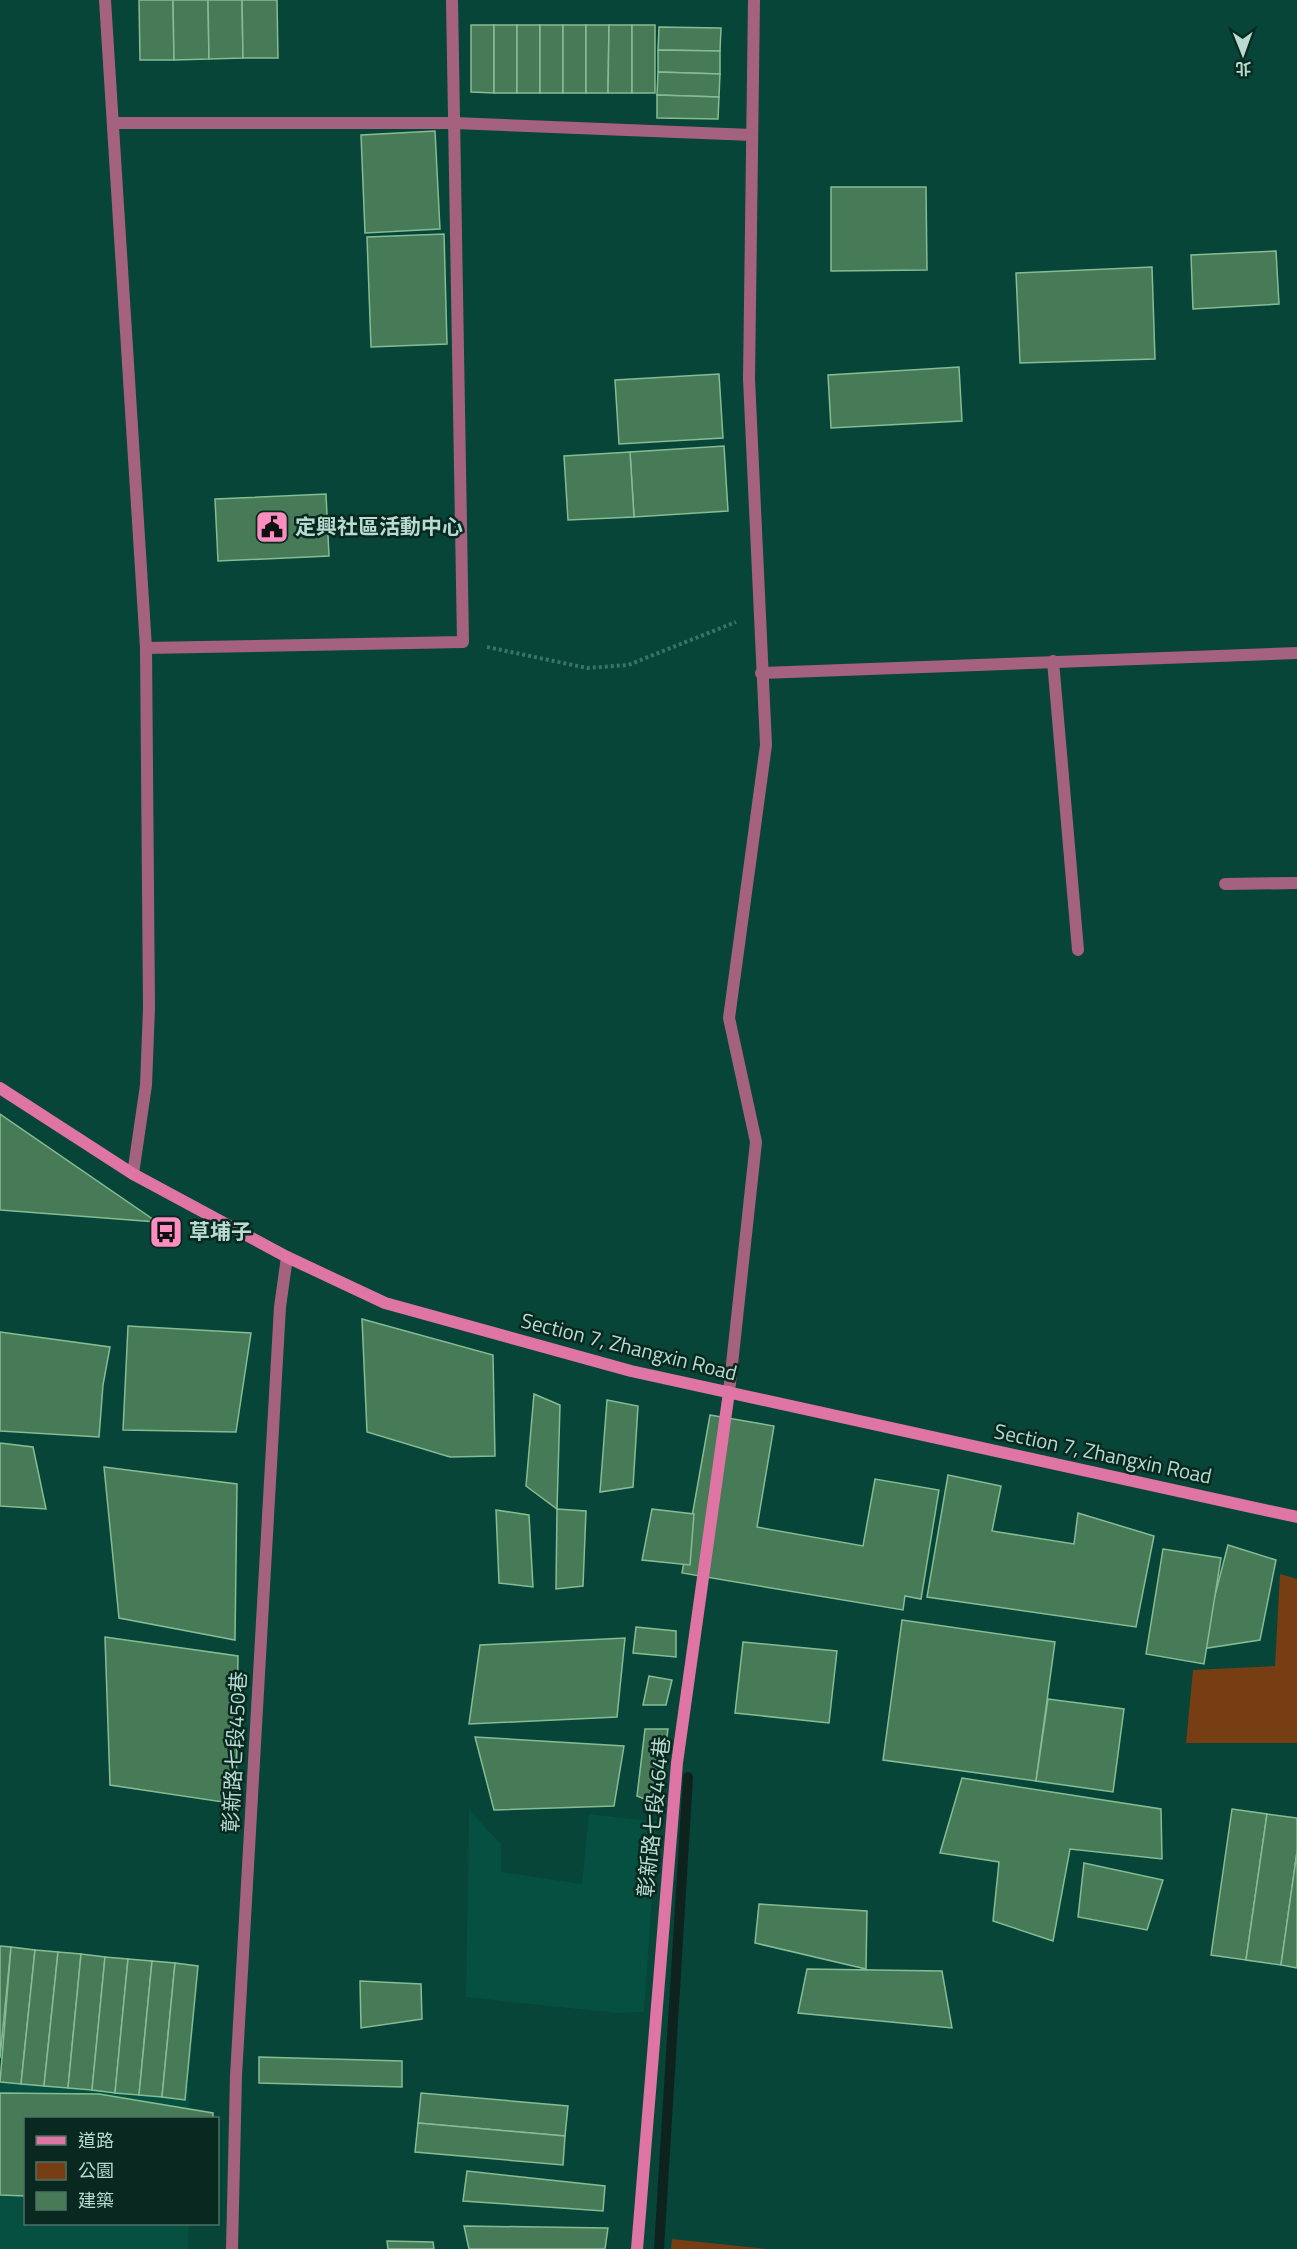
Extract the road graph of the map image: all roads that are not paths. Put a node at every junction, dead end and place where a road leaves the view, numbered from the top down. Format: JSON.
{"nodes":[{"id":1,"x":105,"y":0,"type":"edge"},
{"id":2,"x":452,"y":0,"type":"edge"},
{"id":3,"x":754,"y":0,"type":"edge"},
{"id":4,"x":114,"y":123,"type":"junction"},
{"id":5,"x":455,"y":123,"type":"junction"},
{"id":6,"x":752,"y":135,"type":"junction"},
{"id":7,"x":146,"y":648,"type":"junction"},
{"id":8,"x":1297,"y":653,"type":"edge"},
{"id":9,"x":1053,"y":661,"type":"junction"},
{"id":10,"x":761,"y":674,"type":"junction"},
{"id":11,"x":1297,"y":883,"type":"edge"},
{"id":12,"x":1225,"y":884,"type":"dead end"},
{"id":13,"x":1078,"y":950,"type":"dead end"},
{"id":14,"x":0,"y":1088,"type":"edge"},
{"id":15,"x":133,"y":1174,"type":"junction"},
{"id":16,"x":287,"y":1257,"type":"junction"},
{"id":17,"x":729,"y":1392,"type":"junction"},
{"id":18,"x":1297,"y":1517,"type":"edge"},
{"id":19,"x":232,"y":2249,"type":"edge"},
{"id":20,"x":637,"y":2249,"type":"edge"}],
"edges":[{"from":1,"to":4,"type":"street"},
{"from":2,"to":5,"type":"street"},
{"from":3,"to":6,"type":"street"},
{"from":4,"to":5,"type":"street"},
{"from":4,"to":7,"type":"street"},
{"from":5,"to":6,"type":"street"},
{"from":5,"to":7,"type":"street"},
{"from":6,"to":10,"type":"street"},
{"from":7,"to":15,"type":"street"},
{"from":8,"to":9,"type":"street"},
{"from":9,"to":10,"type":"street"},
{"from":9,"to":13,"type":"street"},
{"from":10,"to":17,"type":"street"},
{"from":11,"to":12,"type":"street"},
{"from":14,"to":15,"type":"street","name":"Section 7, Zhangxin Road"},
{"from":15,"to":16,"type":"street","name":"Section 7, Zhangxin Road"},
{"from":16,"to":17,"type":"street","name":"Section 7, Zhangxin Road"},
{"from":16,"to":19,"type":"street","name":"彰新路七段450巷"},
{"from":17,"to":18,"type":"street","name":"Section 7, Zhangxin Road"},
{"from":17,"to":20,"type":"street","name":"彰新路七段464巷"}]}
